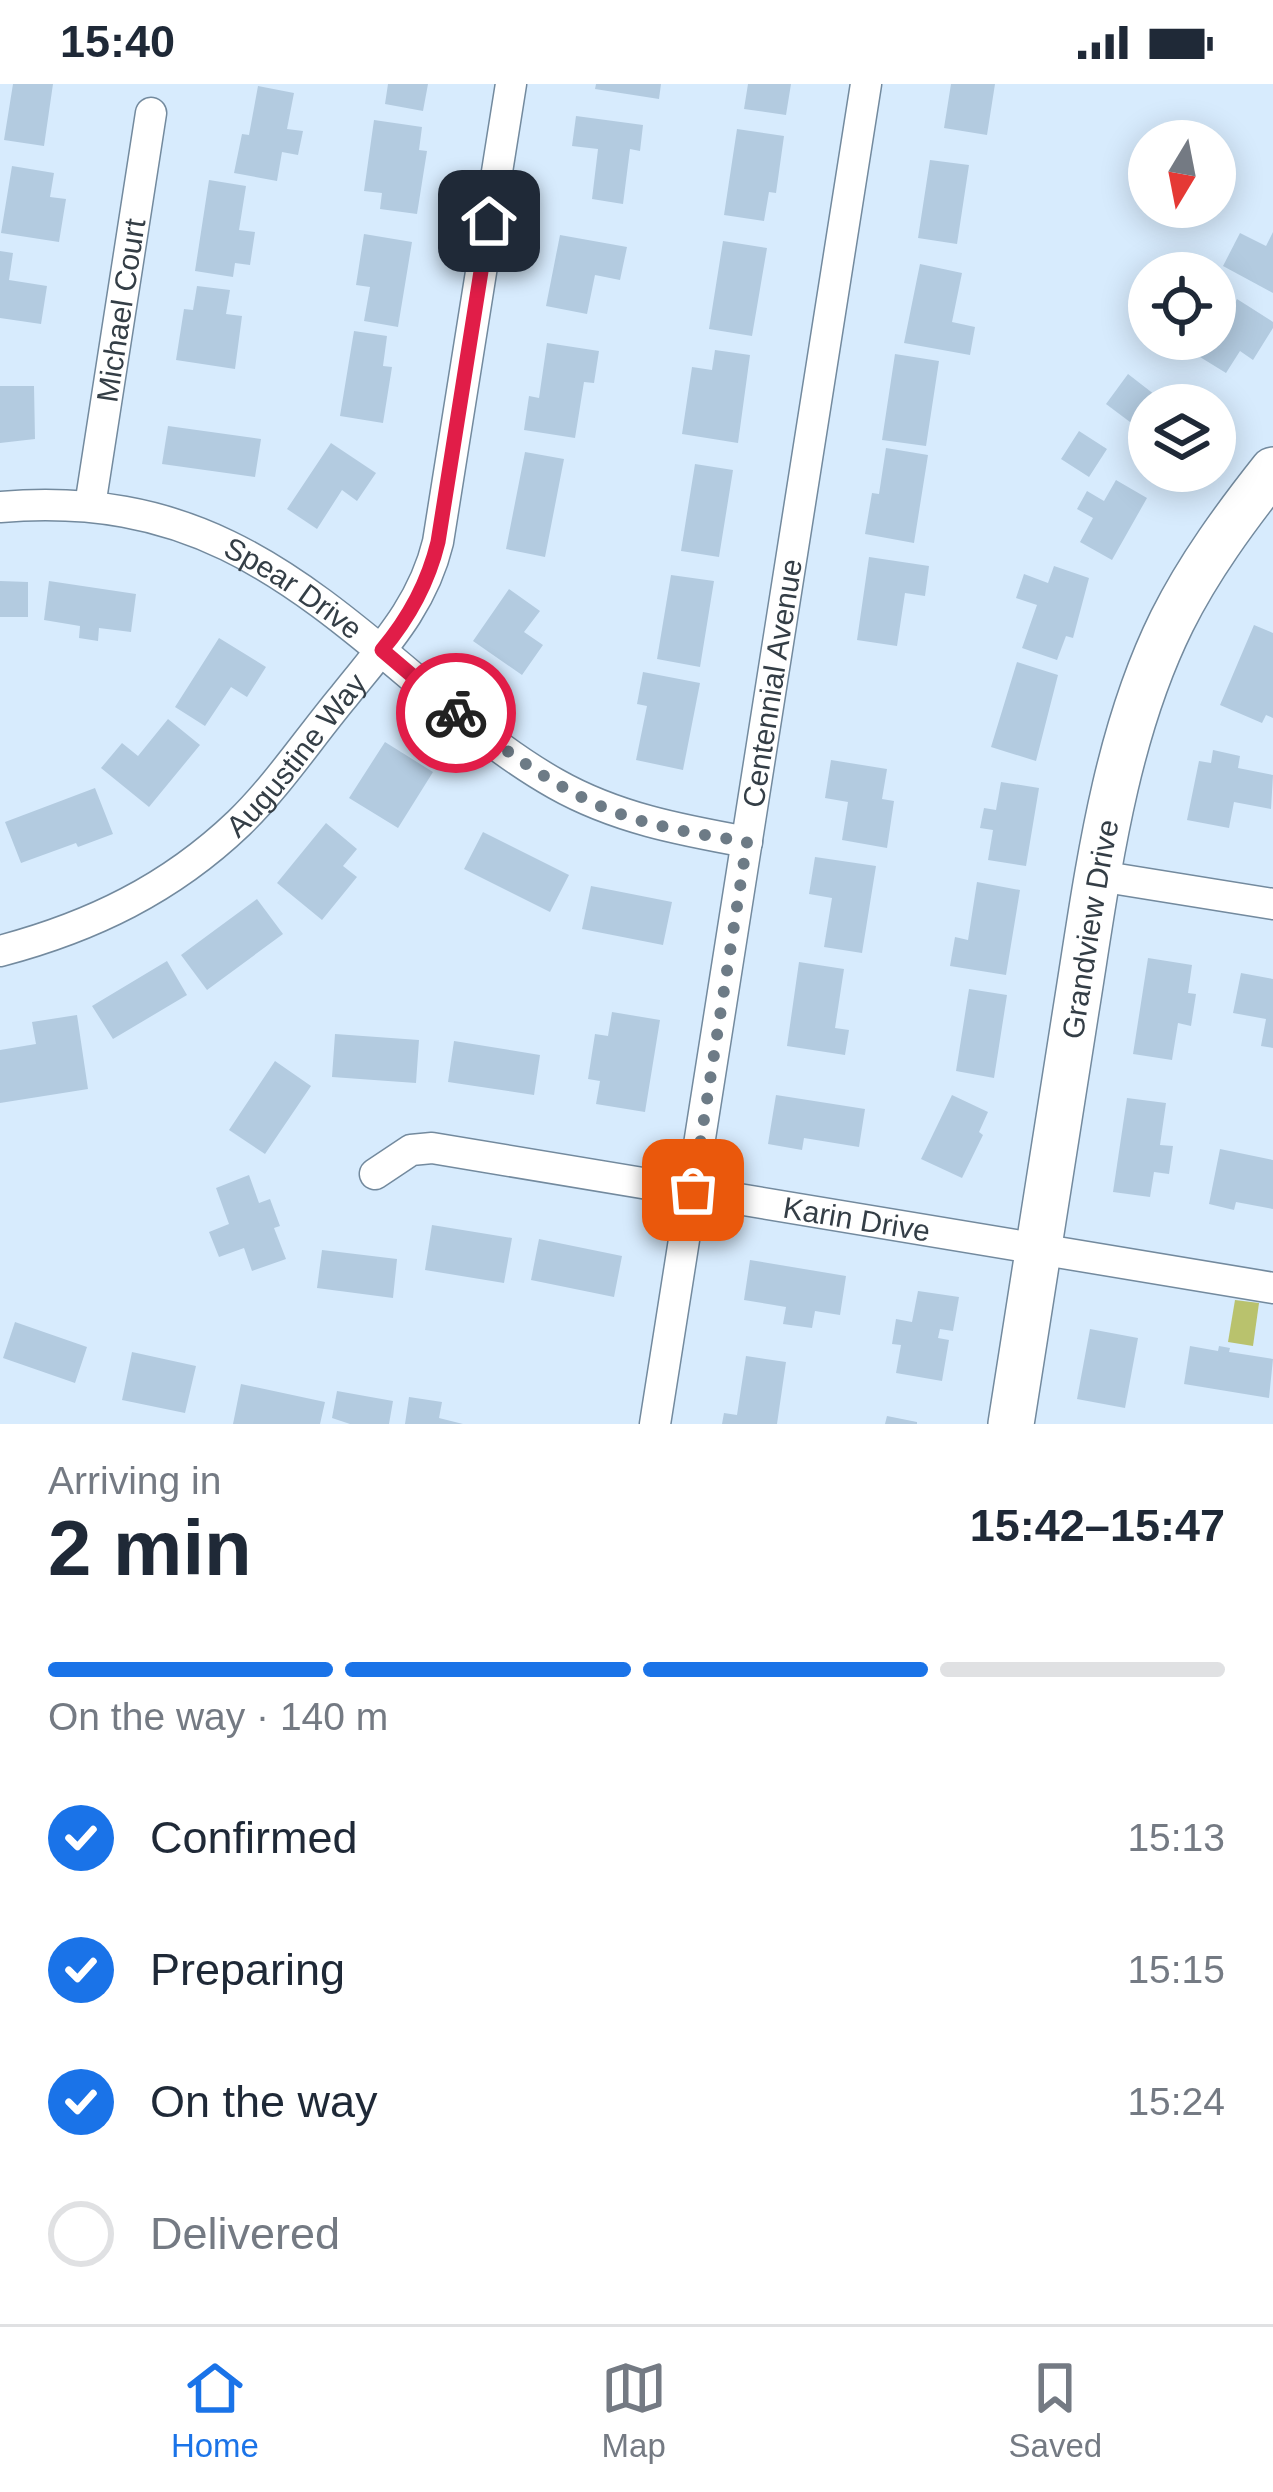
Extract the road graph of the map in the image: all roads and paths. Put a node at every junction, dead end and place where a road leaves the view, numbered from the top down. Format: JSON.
{"nodes":[{"id":1,"x":511,"y":84,"type":"edge"},
{"id":2,"x":866,"y":84,"type":"edge"},
{"id":3,"x":151,"y":113,"type":"dead end"},
{"id":4,"x":1273,"y":470,"type":"edge"},
{"id":5,"x":90,"y":506,"type":"junction"},
{"id":6,"x":0,"y":507,"type":"edge"},
{"id":7,"x":382,"y":650,"type":"junction"},
{"id":8,"x":747,"y":842,"type":"junction"},
{"id":9,"x":1099,"y":876,"type":"junction"},
{"id":10,"x":1273,"y":904,"type":"edge"},
{"id":11,"x":0,"y":951,"type":"edge"},
{"id":12,"x":375,"y":1174,"type":"dead end"},
{"id":13,"x":693,"y":1190,"type":"junction"},
{"id":14,"x":1039,"y":1246,"type":"junction"},
{"id":15,"x":1273,"y":1288,"type":"edge"},
{"id":16,"x":655,"y":1424,"type":"edge"},
{"id":17,"x":1011,"y":1424,"type":"edge"}],
"edges":[{"from":1,"to":7,"type":"street","name":"Augustine Way"},
{"from":2,"to":8,"type":"street","name":"Centennial Avenue"},
{"from":3,"to":5,"type":"street","name":"Michael Court"},
{"from":4,"to":9,"type":"street","name":"Grandview Drive"},
{"from":5,"to":6,"type":"street","name":"Spear Drive"},
{"from":5,"to":7,"type":"street","name":"Spear Drive"},
{"from":7,"to":8,"type":"street","name":"Spear Drive"},
{"from":7,"to":11,"type":"street","name":"Augustine Way"},
{"from":8,"to":13,"type":"street","name":"Centennial Avenue"},
{"from":9,"to":10,"type":"street"},
{"from":9,"to":14,"type":"street","name":"Grandview Drive"},
{"from":12,"to":13,"type":"street","name":"Karin Drive"},
{"from":13,"to":14,"type":"street","name":"Karin Drive"},
{"from":13,"to":16,"type":"street","name":"Centennial Avenue"},
{"from":14,"to":15,"type":"street","name":"Karin Drive"},
{"from":14,"to":17,"type":"street","name":"Grandview Drive"}]}
